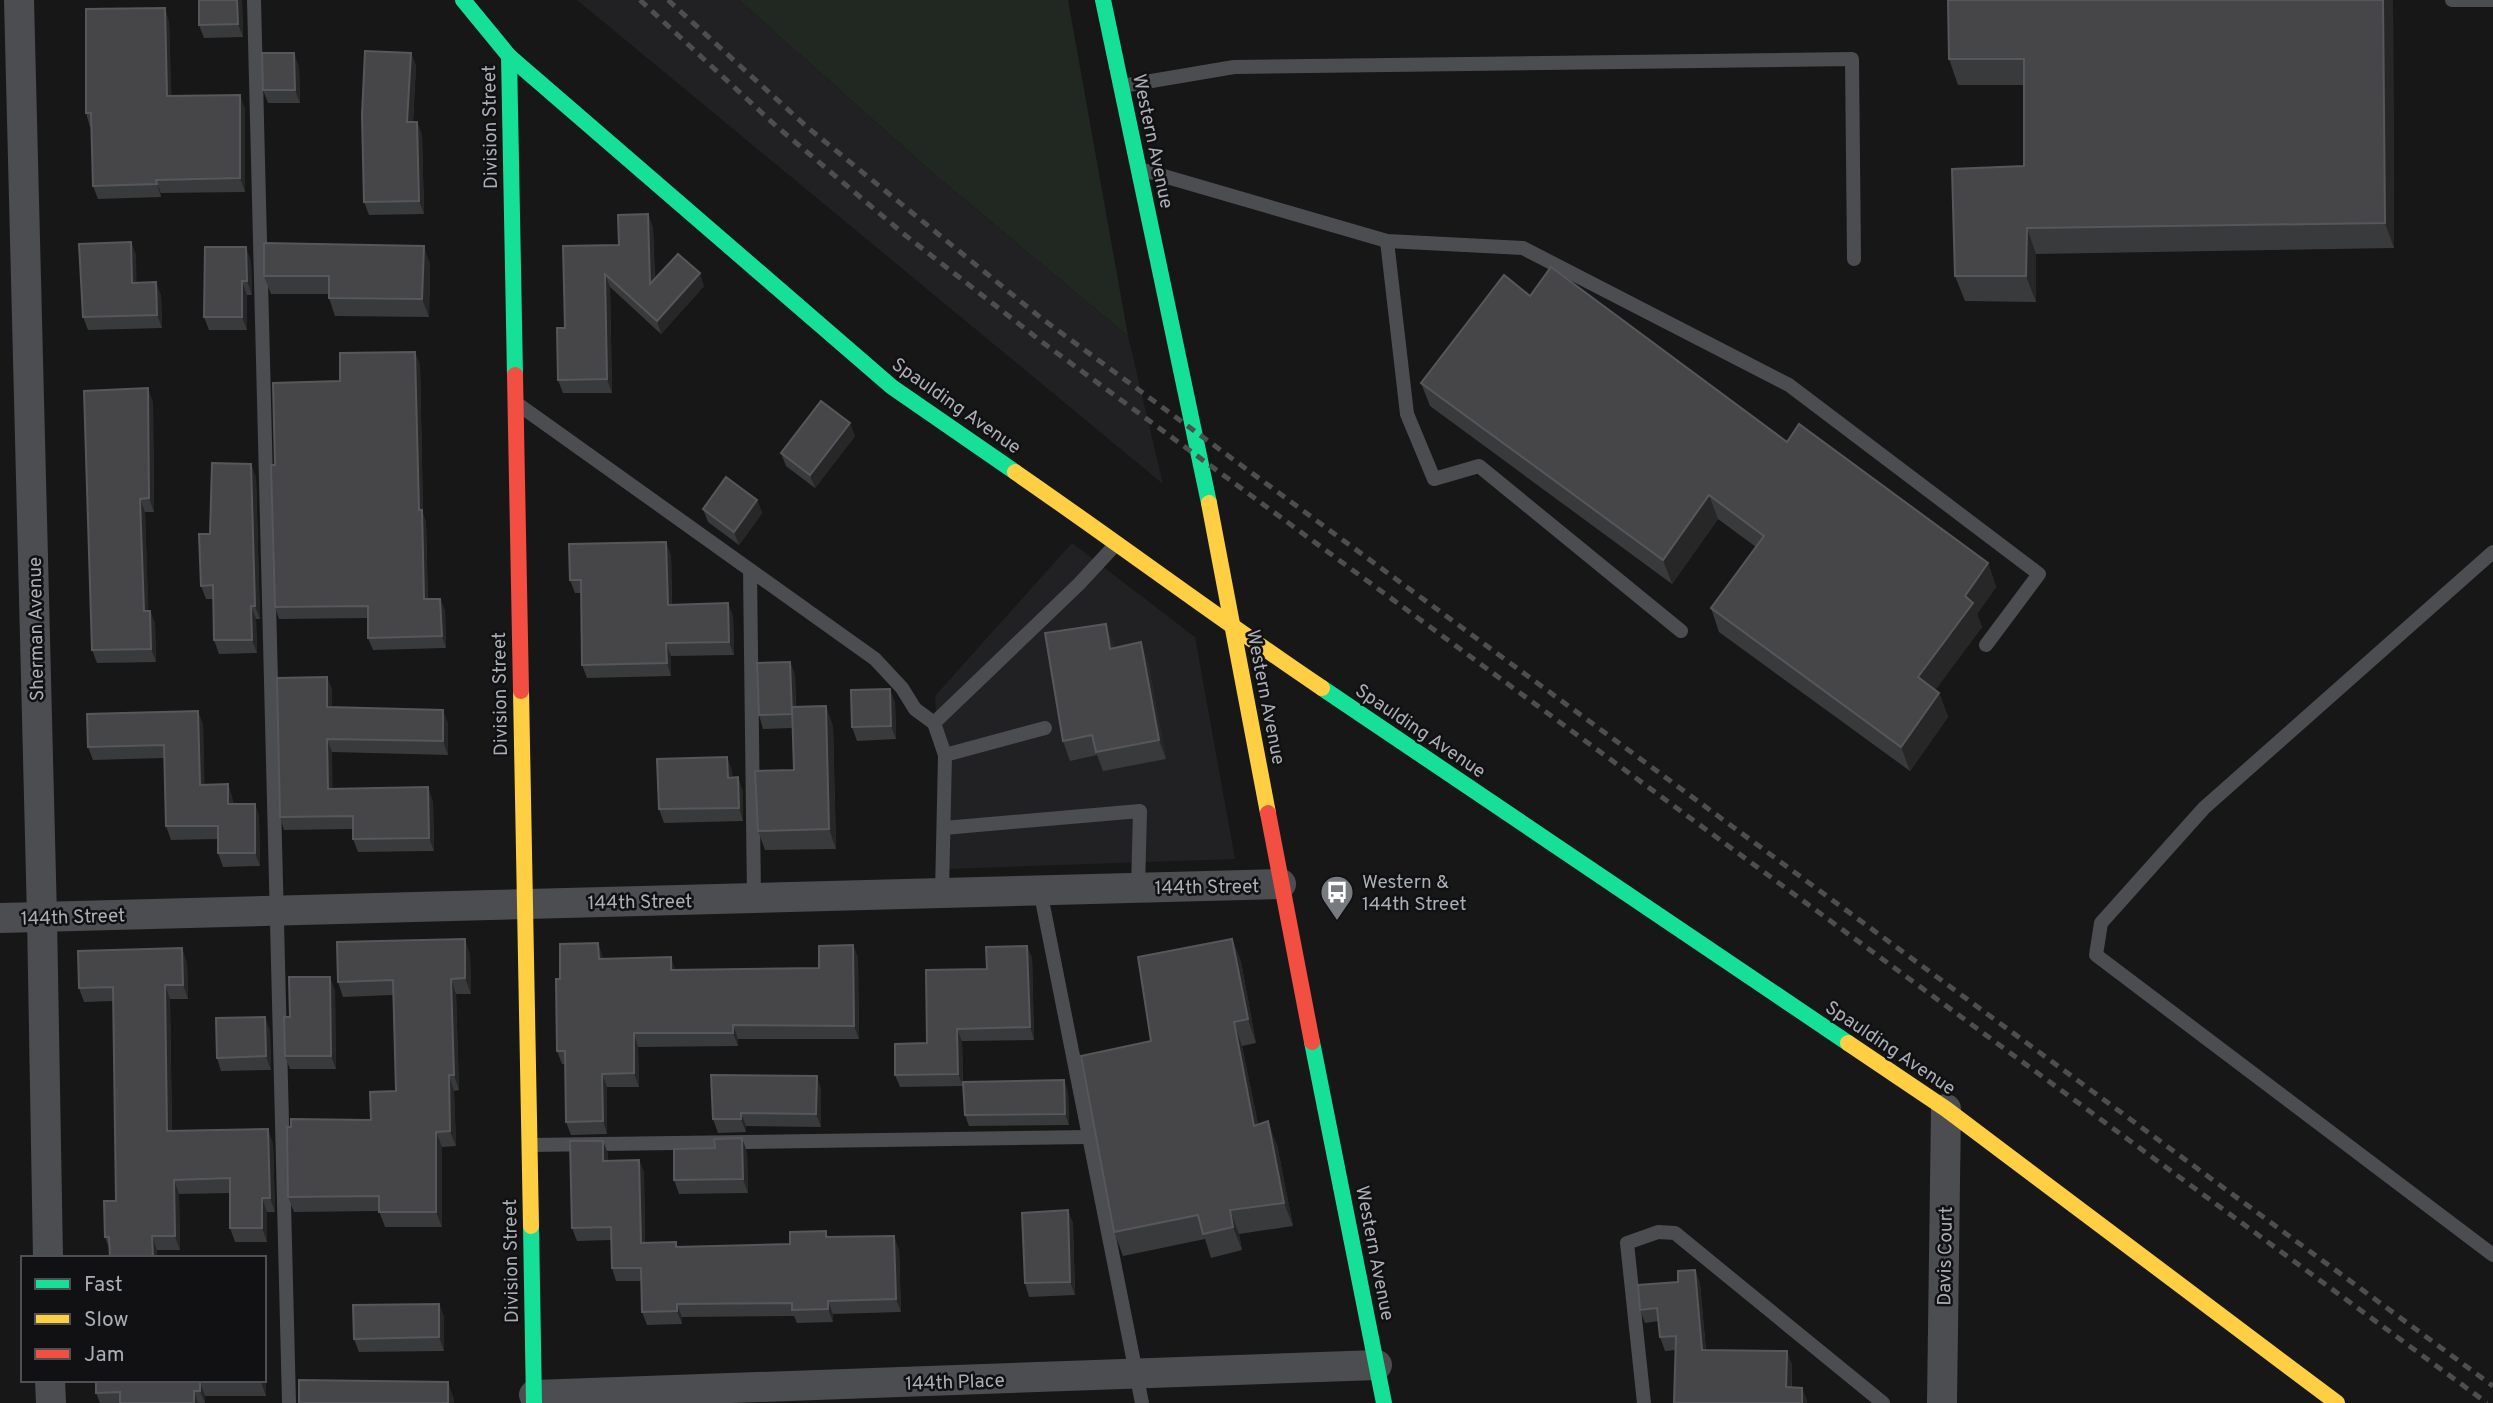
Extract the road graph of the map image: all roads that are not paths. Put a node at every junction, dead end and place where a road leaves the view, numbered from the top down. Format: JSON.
{"nodes":[{"id":1,"x":19,"y":0,"type":"edge"},
{"id":2,"x":254,"y":0,"type":"edge"},
{"id":3,"x":463,"y":0,"type":"edge"},
{"id":4,"x":1103,"y":0,"type":"edge"},
{"id":5,"x":2452,"y":0,"type":"edge"},
{"id":6,"x":2493,"y":0,"type":"edge"},
{"id":7,"x":509,"y":56,"type":"junction"},
{"id":8,"x":1121,"y":86,"type":"junction"},
{"id":9,"x":1138,"y":169,"type":"junction"},
{"id":10,"x":1387,"y":241,"type":"junction"},
{"id":11,"x":1854,"y":259,"type":"dead end"},
{"id":12,"x":515,"y":402,"type":"junction"},
{"id":13,"x":1117,"y":542,"type":"junction"},
{"id":14,"x":2493,"y":552,"type":"edge"},
{"id":15,"x":750,"y":570,"type":"junction"},
{"id":16,"x":1233,"y":628,"type":"junction"},
{"id":17,"x":1681,"y":631,"type":"dead end"},
{"id":18,"x":1986,"y":645,"type":"dead end"},
{"id":19,"x":934,"y":723,"type":"junction"},
{"id":20,"x":1045,"y":728,"type":"dead end"},
{"id":21,"x":945,"y":755,"type":"junction"},
{"id":22,"x":944,"y":828,"type":"junction"},
{"id":23,"x":1280,"y":884,"type":"junction"},
{"id":24,"x":1138,"y":888,"type":"junction"},
{"id":25,"x":1040,"y":890,"type":"junction"},
{"id":26,"x":942,"y":893,"type":"junction"},
{"id":27,"x":754,"y":898,"type":"junction"},
{"id":28,"x":524,"y":904,"type":"junction"},
{"id":29,"x":276,"y":911,"type":"junction"},
{"id":30,"x":42,"y":917,"type":"junction"},
{"id":31,"x":0,"y":918,"type":"edge"},
{"id":32,"x":1946,"y":1110,"type":"junction"},
{"id":33,"x":1089,"y":1138,"type":"junction"},
{"id":34,"x":529,"y":1145,"type":"junction"},
{"id":35,"x":2493,"y":1255,"type":"edge"},
{"id":36,"x":48,"y":1256,"type":"edge"},
{"id":37,"x":1377,"y":1366,"type":"junction"},
{"id":38,"x":50,"y":1382,"type":"edge"},
{"id":39,"x":1139,"y":1389,"type":"edge"},
{"id":40,"x":534,"y":1399,"type":"edge"},
{"id":41,"x":51,"y":1403,"type":"edge"},
{"id":42,"x":289,"y":1403,"type":"edge"},
{"id":43,"x":1384,"y":1403,"type":"edge"},
{"id":44,"x":1644,"y":1403,"type":"edge"},
{"id":45,"x":1883,"y":1403,"type":"edge"},
{"id":46,"x":1942,"y":1403,"type":"edge"},
{"id":47,"x":2337,"y":1403,"type":"edge"}],
"edges":[{"from":1,"to":30,"type":"street","name":"Sherman Avenue"},
{"from":2,"to":29,"type":"lane"},
{"from":3,"to":7,"type":"street","name":"Division Street"},
{"from":4,"to":8,"type":"street","name":"Western Avenue"},
{"from":5,"to":6,"type":"lane"},
{"from":7,"to":12,"type":"street","name":"Division Street"},
{"from":7,"to":13,"type":"street","name":"Spaulding Avenue"},
{"from":8,"to":9,"type":"street","name":"Western Avenue"},
{"from":8,"to":11,"type":"lane"},
{"from":9,"to":10,"type":"lane"},
{"from":9,"to":16,"type":"street","name":"Western Avenue"},
{"from":10,"to":17,"type":"lane"},
{"from":10,"to":18,"type":"lane"},
{"from":12,"to":15,"type":"lane"},
{"from":12,"to":28,"type":"street","name":"Division Street"},
{"from":13,"to":16,"type":"street","name":"Spaulding Avenue"},
{"from":13,"to":19,"type":"lane"},
{"from":14,"to":35,"type":"lane"},
{"from":15,"to":19,"type":"lane"},
{"from":15,"to":27,"type":"lane"},
{"from":16,"to":23,"type":"street","name":"Western Avenue"},
{"from":16,"to":32,"type":"street","name":"Spaulding Avenue"},
{"from":19,"to":21,"type":"lane"},
{"from":20,"to":21,"type":"lane"},
{"from":21,"to":22,"type":"lane"},
{"from":22,"to":24,"type":"lane"},
{"from":22,"to":26,"type":"lane"},
{"from":23,"to":24,"type":"street","name":"144th Street"},
{"from":23,"to":37,"type":"street","name":"Western Avenue"},
{"from":24,"to":25,"type":"street","name":"144th Street"},
{"from":25,"to":26,"type":"street","name":"144th Street"},
{"from":25,"to":33,"type":"lane"},
{"from":26,"to":27,"type":"street","name":"144th Street"},
{"from":27,"to":28,"type":"street","name":"144th Street"},
{"from":28,"to":29,"type":"street","name":"144th Street"},
{"from":28,"to":34,"type":"street","name":"Division Street"},
{"from":29,"to":30,"type":"street","name":"144th Street"},
{"from":29,"to":42,"type":"lane"},
{"from":30,"to":31,"type":"street","name":"144th Street"},
{"from":30,"to":36,"type":"street","name":"Sherman Avenue"},
{"from":32,"to":46,"type":"street","name":"Davis Court"},
{"from":32,"to":47,"type":"street","name":"Spaulding Avenue"},
{"from":33,"to":34,"type":"lane"},
{"from":33,"to":39,"type":"lane"},
{"from":34,"to":40,"type":"street","name":"Division Street"},
{"from":37,"to":39,"type":"street","name":"144th Place"},
{"from":37,"to":43,"type":"street","name":"Western Avenue"},
{"from":38,"to":41,"type":"street"},
{"from":39,"to":40,"type":"street","name":"144th Place"},
{"from":44,"to":45,"type":"lane"}]}
